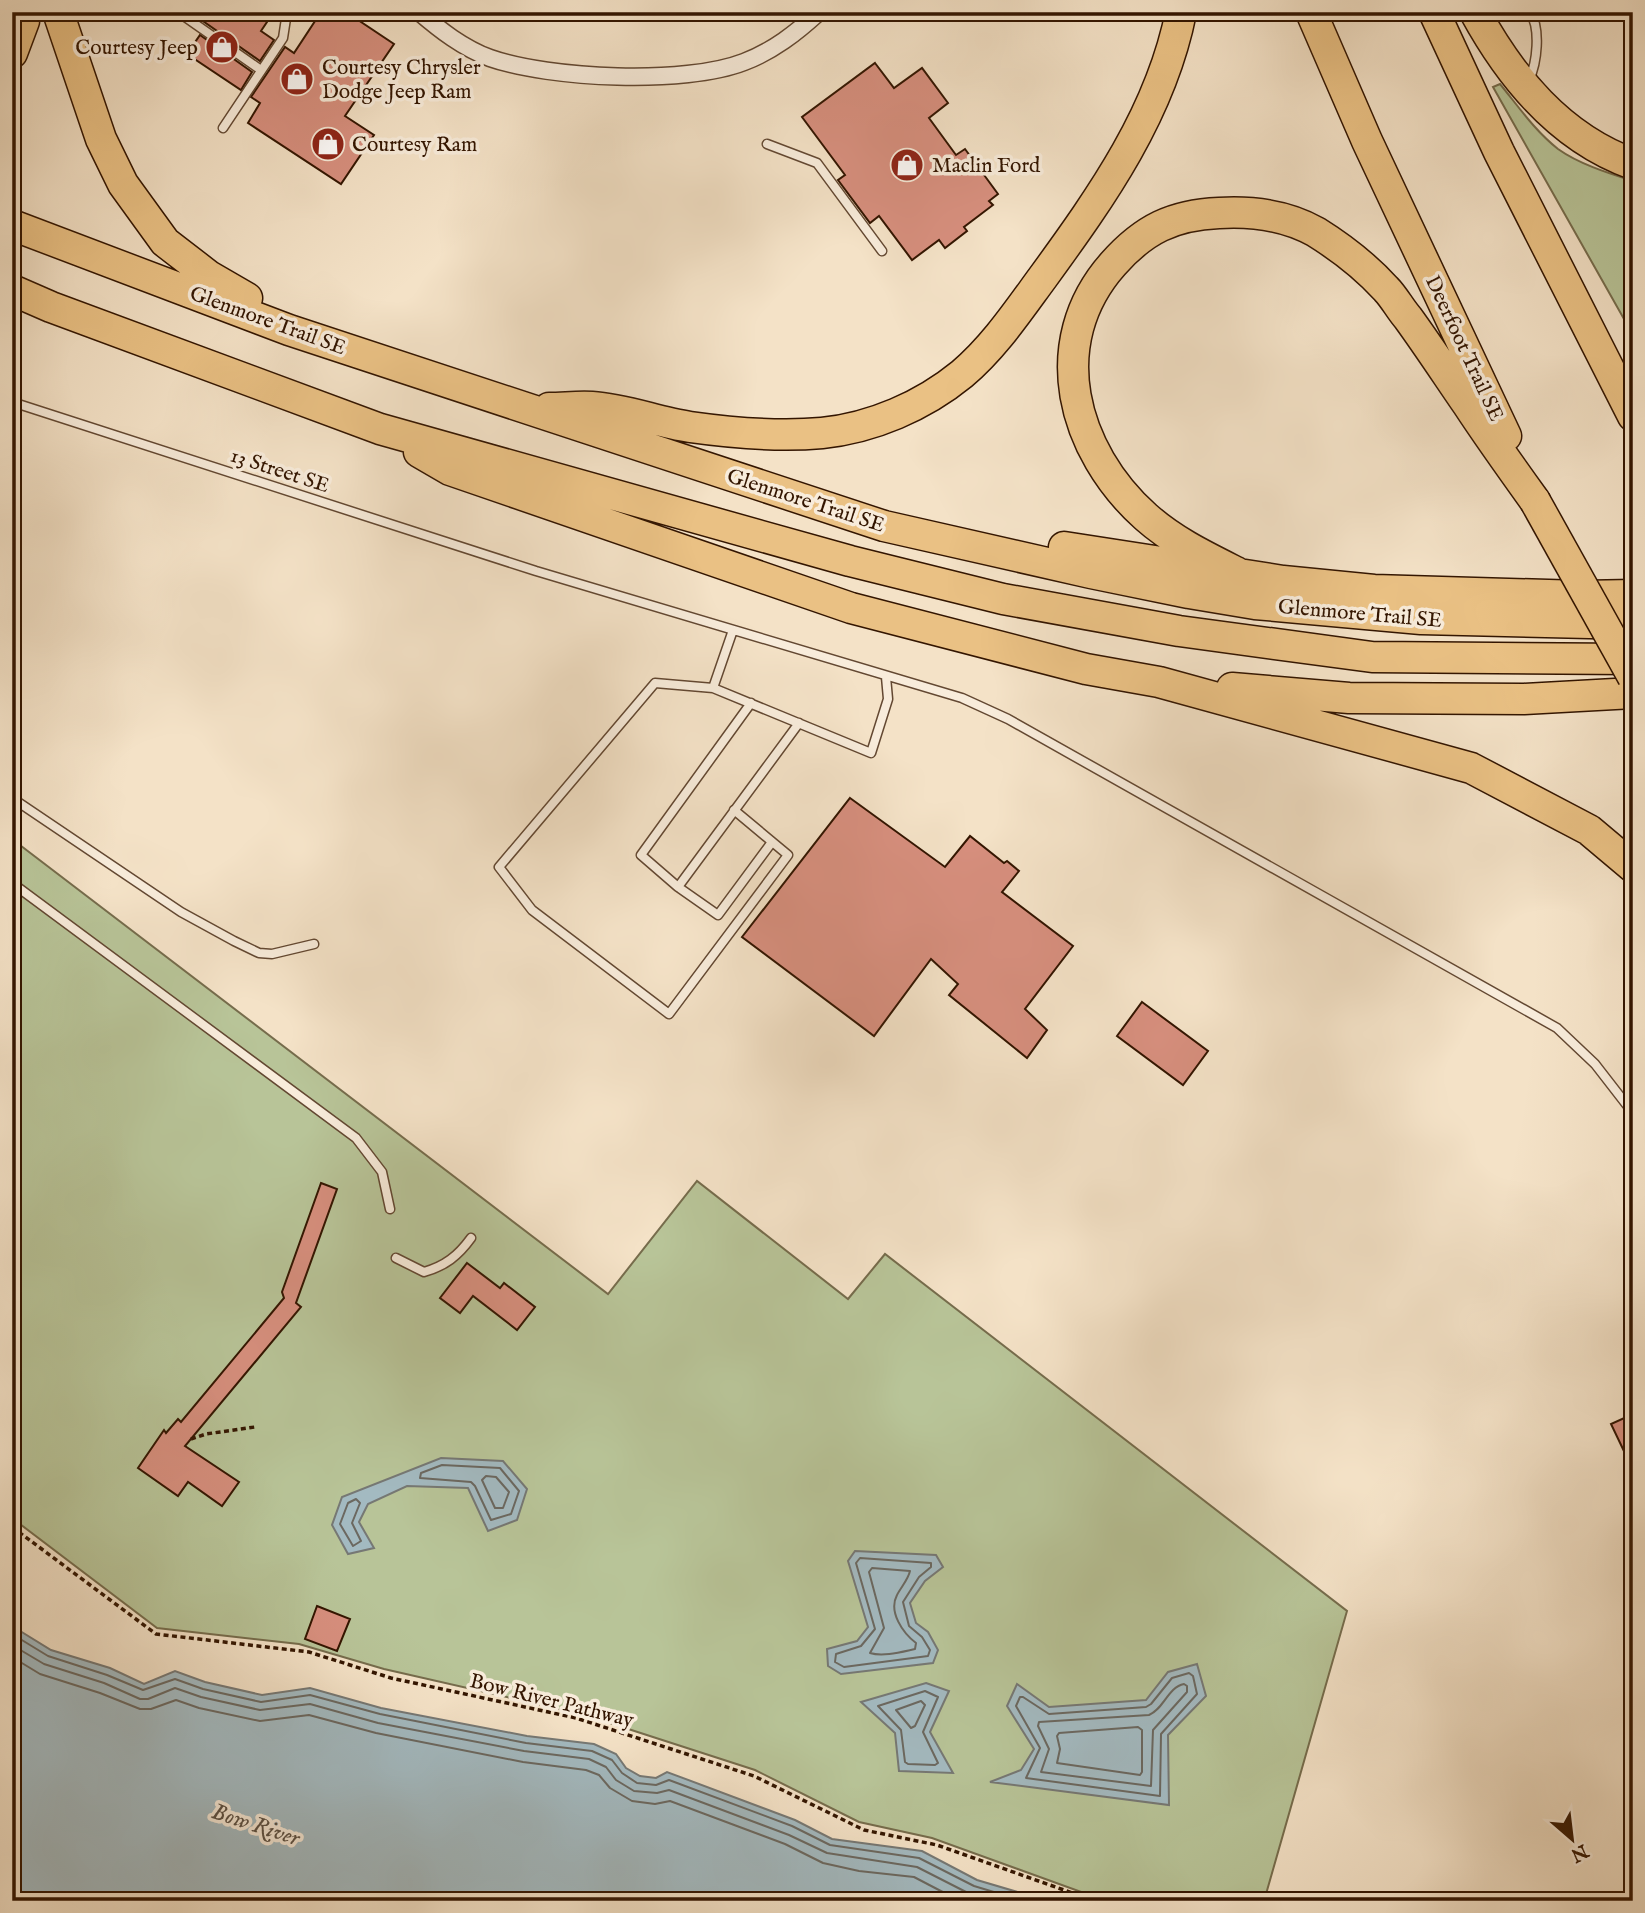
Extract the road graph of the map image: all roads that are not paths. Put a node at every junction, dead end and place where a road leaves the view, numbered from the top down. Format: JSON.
{"nodes":[{"id":1,"x":23,"y":12,"type":"edge"},
{"id":2,"x":58,"y":12,"type":"edge"},
{"id":3,"x":178,"y":12,"type":"edge"},
{"id":4,"x":287,"y":12,"type":"edge"},
{"id":5,"x":419,"y":12,"type":"edge"},
{"id":6,"x":819,"y":12,"type":"edge"},
{"id":7,"x":1181,"y":12,"type":"edge"},
{"id":8,"x":1311,"y":12,"type":"edge"},
{"id":9,"x":1434,"y":12,"type":"edge"},
{"id":10,"x":1475,"y":12,"type":"edge"},
{"id":11,"x":1531,"y":12,"type":"edge"},
{"id":12,"x":12,"y":53,"type":"edge"},
{"id":13,"x":261,"y":70,"type":"junction"},
{"id":14,"x":1525,"y":87,"type":"junction"},
{"id":15,"x":1474,"y":100,"type":"junction"},
{"id":16,"x":223,"y":128,"type":"dead end"},
{"id":17,"x":767,"y":144,"type":"dead end"},
{"id":18,"x":1633,"y":164,"type":"edge"},
{"id":19,"x":12,"y":225,"type":"edge"},
{"id":20,"x":882,"y":251,"type":"dead end"},
{"id":21,"x":12,"y":290,"type":"edge"},
{"id":22,"x":12,"y":303,"type":"edge"},
{"id":23,"x":51,"y":307,"type":"junction"},
{"id":24,"x":289,"y":330,"type":"junction"},
{"id":25,"x":1633,"y":369,"type":"edge"},
{"id":26,"x":12,"y":402,"type":"edge"},
{"id":27,"x":529,"y":409,"type":"junction"},
{"id":28,"x":1633,"y":416,"type":"edge"},
{"id":29,"x":380,"y":429,"type":"junction"},
{"id":30,"x":1535,"y":501,"type":"junction"},
{"id":31,"x":884,"y":526,"type":"junction"},
{"id":32,"x":1236,"y":572,"type":"junction"},
{"id":33,"x":1633,"y":595,"type":"edge"},
{"id":34,"x":1633,"y":624,"type":"edge"},
{"id":35,"x":733,"y":630,"type":"junction"},
{"id":36,"x":1633,"y":659,"type":"edge"},
{"id":37,"x":886,"y":677,"type":"junction"},
{"id":38,"x":1633,"y":677,"type":"edge"},
{"id":39,"x":1159,"y":682,"type":"junction"},
{"id":40,"x":713,"y":688,"type":"junction"},
{"id":41,"x":1633,"y":693,"type":"edge"},
{"id":42,"x":751,"y":703,"type":"junction"},
{"id":43,"x":799,"y":723,"type":"junction"},
{"id":44,"x":12,"y":798,"type":"edge"},
{"id":45,"x":734,"y":810,"type":"junction"},
{"id":46,"x":772,"y":842,"type":"junction"},
{"id":47,"x":1633,"y":867,"type":"edge"},
{"id":48,"x":12,"y":883,"type":"edge"},
{"id":49,"x":678,"y":887,"type":"junction"},
{"id":50,"x":314,"y":944,"type":"dead end"},
{"id":51,"x":1633,"y":1113,"type":"edge"},
{"id":52,"x":390,"y":1209,"type":"dead end"},
{"id":53,"x":471,"y":1238,"type":"dead end"},
{"id":54,"x":396,"y":1258,"type":"dead end"}],
"edges":[{"from":1,"to":12,"type":"highway"},
{"from":2,"to":24,"type":"highway"},
{"from":3,"to":13,"type":"lane"},
{"from":4,"to":13,"type":"lane"},
{"from":5,"to":6,"type":"street"},
{"from":7,"to":27,"type":"highway"},
{"from":8,"to":30,"type":"highway","name":"Deerfoot Trail SE"},
{"from":9,"to":15,"type":"highway"},
{"from":10,"to":14,"type":"highway"},
{"from":11,"to":14,"type":"lane"},
{"from":13,"to":16,"type":"lane"},
{"from":14,"to":18,"type":"highway"},
{"from":15,"to":25,"type":"highway"},
{"from":15,"to":28,"type":"highway"},
{"from":17,"to":20,"type":"lane"},
{"from":19,"to":24,"type":"highway","name":"Glenmore Trail SE"},
{"from":21,"to":23,"type":"highway","name":"Glenmore Trail SE"},
{"from":22,"to":23,"type":"highway"},
{"from":23,"to":29,"type":"highway","name":"Glenmore Trail SE"},
{"from":24,"to":27,"type":"highway","name":"Glenmore Trail SE"},
{"from":26,"to":35,"type":"lane","name":"13 Street SE"},
{"from":27,"to":31,"type":"highway","name":"Glenmore Trail SE"},
{"from":29,"to":36,"type":"highway","name":"Glenmore Trail SE"},
{"from":29,"to":39,"type":"highway"},
{"from":30,"to":32,"type":"highway"},
{"from":30,"to":38,"type":"highway","name":"Deerfoot Trail SE","bridge":true},
{"from":31,"to":32,"type":"highway"},
{"from":31,"to":34,"type":"highway","name":"Glenmore Trail SE"},
{"from":32,"to":33,"type":"highway"},
{"from":35,"to":37,"type":"lane","name":"13 Street SE"},
{"from":35,"to":40,"type":"lane"},
{"from":37,"to":43,"type":"lane"},
{"from":37,"to":51,"type":"lane","name":"13 Street SE"},
{"from":39,"to":41,"type":"highway"},
{"from":39,"to":47,"type":"highway"},
{"from":40,"to":42,"type":"lane"},
{"from":40,"to":46,"type":"lane"},
{"from":42,"to":43,"type":"lane"},
{"from":42,"to":49,"type":"lane"},
{"from":43,"to":45,"type":"lane"},
{"from":44,"to":50,"type":"lane"},
{"from":45,"to":46,"type":"lane"},
{"from":45,"to":49,"type":"lane"},
{"from":46,"to":49,"type":"lane"},
{"from":48,"to":52,"type":"lane"},
{"from":53,"to":54,"type":"lane"}]}
